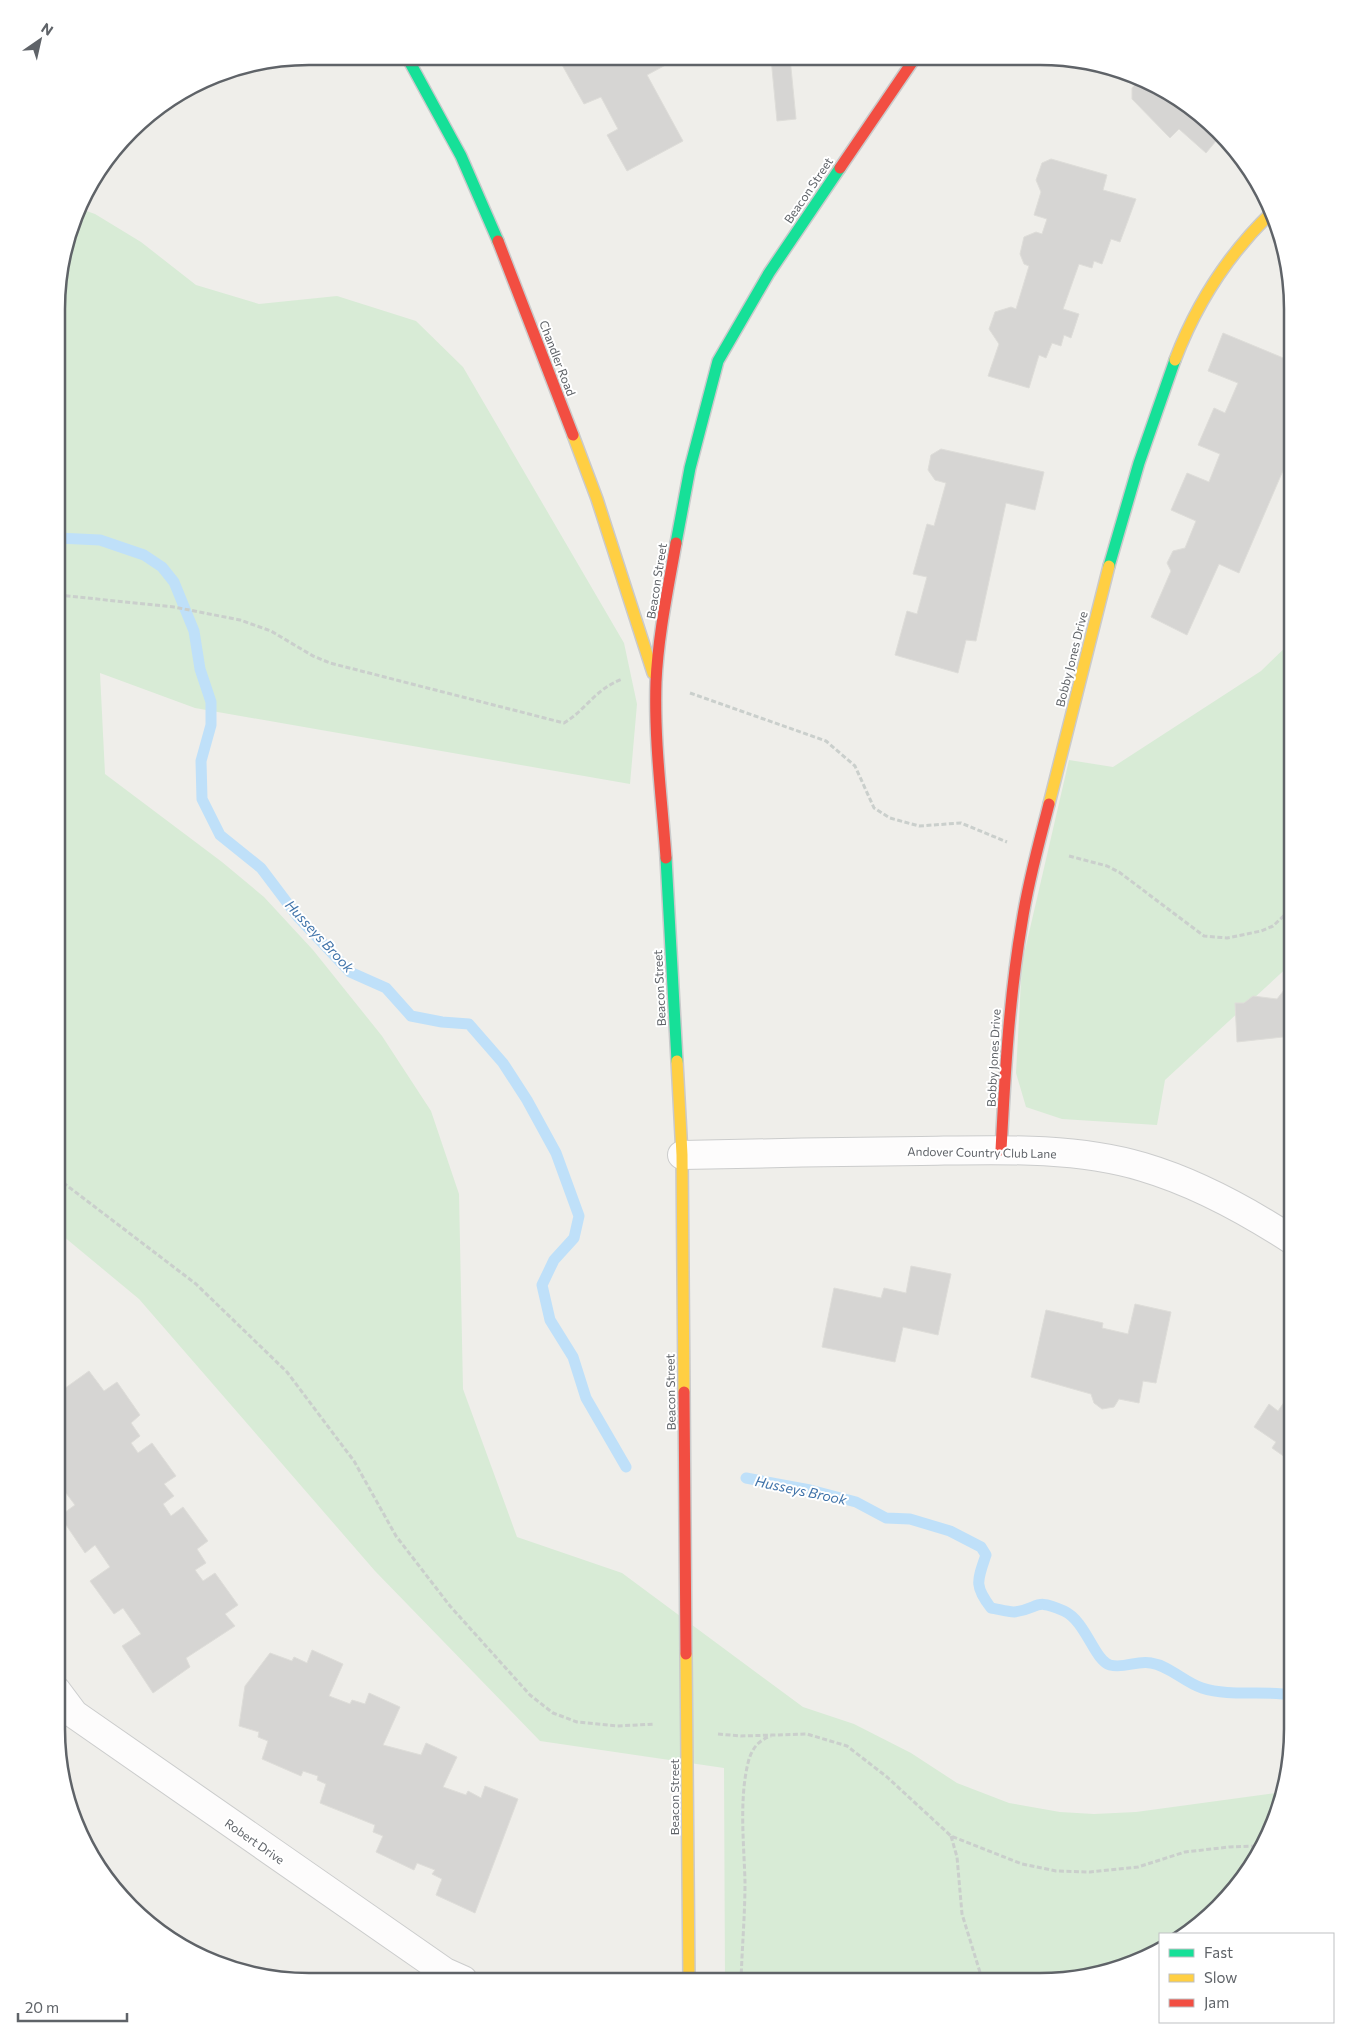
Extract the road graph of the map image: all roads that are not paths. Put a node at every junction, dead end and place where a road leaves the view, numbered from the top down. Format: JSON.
{"nodes":[{"id":1,"x":411,"y":65,"type":"edge"},
{"id":2,"x":909,"y":65,"type":"edge"},
{"id":3,"x":1266,"y":218,"type":"edge"},
{"id":4,"x":656,"y":682,"type":"junction"},
{"id":5,"x":1001,"y":1150,"type":"junction"},
{"id":6,"x":682,"y":1154,"type":"junction"},
{"id":7,"x":1284,"y":1235,"type":"edge"},
{"id":8,"x":65,"y":1702,"type":"edge"},
{"id":9,"x":450,"y":1973,"type":"edge"},
{"id":10,"x":689,"y":1973,"type":"edge"}],
"edges":[{"from":1,"to":4,"type":"main road","name":"Chandler Road"},
{"from":2,"to":4,"type":"main road","name":"Beacon Street"},
{"from":3,"to":5,"type":"main road","name":"Bobby Jones Drive"},
{"from":4,"to":6,"type":"main road","name":"Beacon Street"},
{"from":5,"to":6,"type":"street","name":"Andover Country Club Lane"},
{"from":5,"to":7,"type":"street","name":"Andover Country Club Lane"},
{"from":6,"to":10,"type":"main road","name":"Beacon Street"},
{"from":8,"to":9,"type":"street","name":"Robert Drive"}]}
